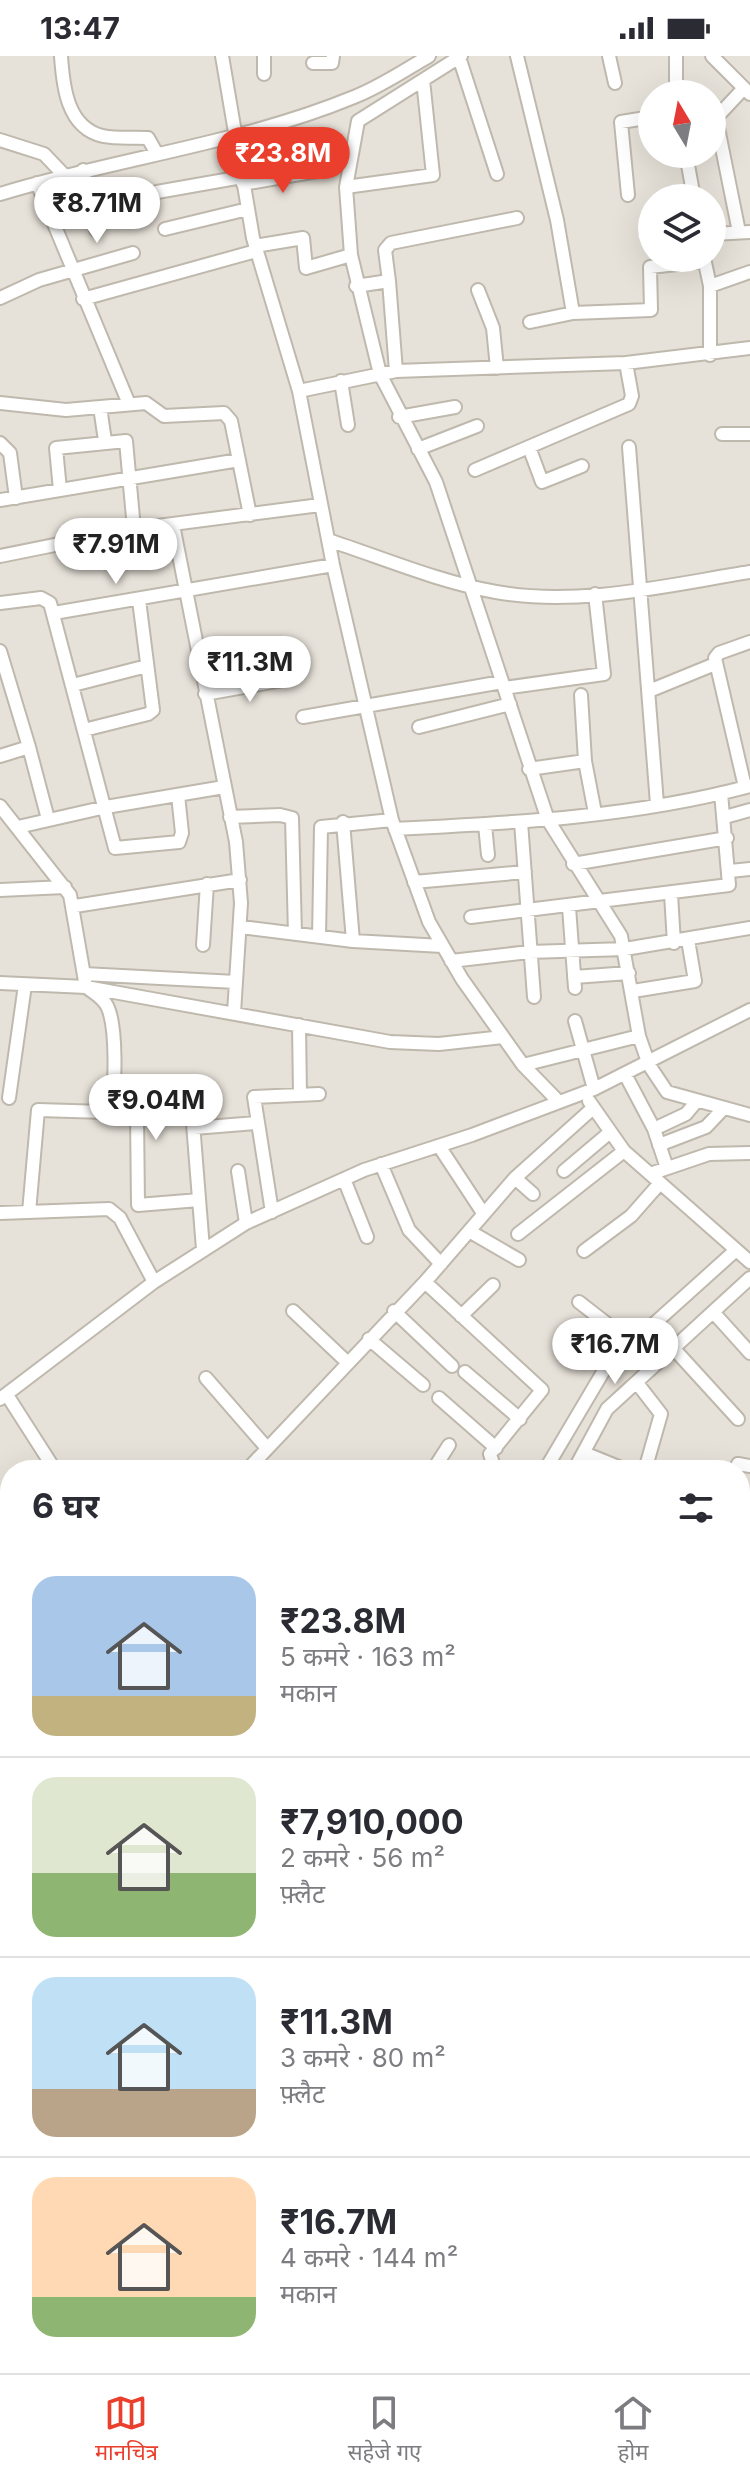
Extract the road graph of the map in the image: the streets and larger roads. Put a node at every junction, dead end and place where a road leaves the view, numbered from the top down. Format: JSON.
{"nodes":[{"id":1,"x":61,"y":56,"type":"edge"},
{"id":2,"x":222,"y":56,"type":"edge"},
{"id":3,"x":264,"y":56,"type":"edge"},
{"id":4,"x":333,"y":56,"type":"edge"},
{"id":5,"x":429,"y":56,"type":"edge"},
{"id":6,"x":517,"y":56,"type":"edge"},
{"id":7,"x":609,"y":56,"type":"edge"},
{"id":8,"x":676,"y":56,"type":"edge"},
{"id":9,"x":712,"y":56,"type":"edge"},
{"id":10,"x":460,"y":57,"type":"edge"},
{"id":11,"x":313,"y":63,"type":"dead end"},
{"id":12,"x":264,"y":74,"type":"dead end"},
{"id":13,"x":423,"y":80,"type":"junction"},
{"id":14,"x":676,"y":80,"type":"edge"},
{"id":15,"x":615,"y":83,"type":"dead end"},
{"id":16,"x":747,"y":91,"type":"edge"},
{"id":17,"x":638,"y":119,"type":"edge"},
{"id":18,"x":235,"y":137,"type":"junction"},
{"id":19,"x":0,"y":140,"type":"edge"},
{"id":20,"x":157,"y":154,"type":"junction"},
{"id":21,"x":83,"y":170,"type":"junction"},
{"id":22,"x":317,"y":171,"type":"dead end"},
{"id":23,"x":497,"y":174,"type":"dead end"},
{"id":24,"x":64,"y":175,"type":"junction"},
{"id":25,"x":243,"y":180,"type":"junction"},
{"id":26,"x":37,"y":183,"type":"junction"},
{"id":27,"x":346,"y":187,"type":"junction"},
{"id":28,"x":157,"y":192,"type":"dead end"},
{"id":29,"x":0,"y":194,"type":"edge"},
{"id":30,"x":628,"y":195,"type":"dead end"},
{"id":31,"x":248,"y":209,"type":"junction"},
{"id":32,"x":517,"y":218,"type":"dead end"},
{"id":33,"x":165,"y":229,"type":"dead end"},
{"id":34,"x":96,"y":230,"type":"dead end"},
{"id":35,"x":744,"y":232,"type":"edge"},
{"id":36,"x":256,"y":248,"type":"junction"},
{"id":37,"x":133,"y":253,"type":"dead end"},
{"id":38,"x":351,"y":255,"type":"junction"},
{"id":39,"x":71,"y":270,"type":"junction"},
{"id":40,"x":650,"y":272,"type":"edge"},
{"id":41,"x":707,"y":272,"type":"edge"},
{"id":42,"x":750,"y":272,"type":"edge"},
{"id":43,"x":389,"y":281,"type":"junction"},
{"id":44,"x":356,"y":286,"type":"junction"},
{"id":45,"x":710,"y":286,"type":"junction"},
{"id":46,"x":478,"y":290,"type":"dead end"},
{"id":47,"x":0,"y":298,"type":"edge"},
{"id":48,"x":83,"y":299,"type":"junction"},
{"id":49,"x":573,"y":313,"type":"junction"},
{"id":50,"x":530,"y":322,"type":"dead end"},
{"id":51,"x":750,"y":348,"type":"edge"},
{"id":52,"x":710,"y":355,"type":"junction"},
{"id":53,"x":626,"y":363,"type":"junction"},
{"id":54,"x":497,"y":368,"type":"junction"},
{"id":55,"x":396,"y":371,"type":"junction"},
{"id":56,"x":380,"y":374,"type":"junction"},
{"id":57,"x":341,"y":381,"type":"junction"},
{"id":58,"x":299,"y":391,"type":"junction"},
{"id":59,"x":0,"y":403,"type":"edge"},
{"id":60,"x":129,"y":404,"type":"junction"},
{"id":61,"x":100,"y":407,"type":"junction"},
{"id":62,"x":455,"y":407,"type":"dead end"},
{"id":63,"x":399,"y":417,"type":"junction"},
{"id":64,"x":348,"y":425,"type":"dead end"},
{"id":65,"x":477,"y":426,"type":"dead end"},
{"id":66,"x":722,"y":434,"type":"dead end"},
{"id":67,"x":750,"y":434,"type":"edge"},
{"id":68,"x":105,"y":441,"type":"junction"},
{"id":69,"x":0,"y":443,"type":"edge"},
{"id":70,"x":529,"y":447,"type":"junction"},
{"id":71,"x":629,"y":447,"type":"dead end"},
{"id":72,"x":418,"y":449,"type":"junction"},
{"id":73,"x":239,"y":460,"type":"junction"},
{"id":74,"x":582,"y":466,"type":"dead end"},
{"id":75,"x":475,"y":470,"type":"dead end"},
{"id":76,"x":130,"y":479,"type":"junction"},
{"id":77,"x":60,"y":490,"type":"junction"},
{"id":78,"x":16,"y":498,"type":"junction"},
{"id":79,"x":0,"y":500,"type":"edge"},
{"id":80,"x":320,"y":505,"type":"junction"},
{"id":81,"x":250,"y":515,"type":"junction"},
{"id":82,"x":173,"y":525,"type":"junction"},
{"id":83,"x":134,"y":529,"type":"junction"},
{"id":84,"x":328,"y":540,"type":"junction"},
{"id":85,"x":0,"y":556,"type":"edge"},
{"id":86,"x":333,"y":565,"type":"junction"},
{"id":87,"x":750,"y":572,"type":"edge"},
{"id":88,"x":469,"y":587,"type":"junction"},
{"id":89,"x":642,"y":590,"type":"junction"},
{"id":90,"x":184,"y":591,"type":"junction"},
{"id":91,"x":595,"y":594,"type":"junction"},
{"id":92,"x":139,"y":600,"type":"junction"},
{"id":93,"x":0,"y":603,"type":"edge"},
{"id":94,"x":54,"y":613,"type":"junction"},
{"id":95,"x":750,"y":642,"type":"edge"},
{"id":96,"x":0,"y":651,"type":"edge"},
{"id":97,"x":715,"y":664,"type":"junction"},
{"id":98,"x":147,"y":666,"type":"junction"},
{"id":99,"x":288,"y":679,"type":"dead end"},
{"id":100,"x":73,"y":685,"type":"junction"},
{"id":101,"x":503,"y":685,"type":"junction"},
{"id":102,"x":649,"y":691,"type":"junction"},
{"id":103,"x":205,"y":694,"type":"junction"},
{"id":104,"x":581,"y":695,"type":"dead end"},
{"id":105,"x":510,"y":704,"type":"junction"},
{"id":106,"x":365,"y":709,"type":"junction"},
{"id":107,"x":303,"y":717,"type":"dead end"},
{"id":108,"x":419,"y":727,"type":"dead end"},
{"id":109,"x":84,"y":730,"type":"junction"},
{"id":110,"x":750,"y":742,"type":"edge"},
{"id":111,"x":736,"y":745,"type":"junction"},
{"id":112,"x":29,"y":747,"type":"junction"},
{"id":113,"x":0,"y":756,"type":"edge"},
{"id":114,"x":585,"y":761,"type":"junction"},
{"id":115,"x":529,"y":769,"type":"junction"},
{"id":116,"x":224,"y":787,"type":"junction"},
{"id":117,"x":748,"y":787,"type":"edge"},
{"id":118,"x":721,"y":793,"type":"junction"},
{"id":119,"x":178,"y":795,"type":"junction"},
{"id":120,"x":657,"y":804,"type":"junction"},
{"id":121,"x":0,"y":806,"type":"edge"},
{"id":122,"x":106,"y":807,"type":"junction"},
{"id":123,"x":750,"y":810,"type":"edge"},
{"id":124,"x":595,"y":813,"type":"junction"},
{"id":125,"x":230,"y":817,"type":"junction"},
{"id":126,"x":725,"y":817,"type":"junction"},
{"id":127,"x":48,"y":819,"type":"junction"},
{"id":128,"x":548,"y":820,"type":"junction"},
{"id":129,"x":343,"y":822,"type":"junction"},
{"id":130,"x":521,"y":822,"type":"junction"},
{"id":131,"x":394,"y":825,"type":"junction"},
{"id":132,"x":485,"y":825,"type":"junction"},
{"id":133,"x":18,"y":827,"type":"junction"},
{"id":134,"x":727,"y":838,"type":"junction"},
{"id":135,"x":488,"y":855,"type":"dead end"},
{"id":136,"x":573,"y":864,"type":"junction"},
{"id":137,"x":750,"y":869,"type":"edge"},
{"id":138,"x":730,"y":871,"type":"junction"},
{"id":139,"x":525,"y":872,"type":"junction"},
{"id":140,"x":240,"y":880,"type":"junction"},
{"id":141,"x":414,"y":882,"type":"junction"},
{"id":142,"x":207,"y":884,"type":"junction"},
{"id":143,"x":65,"y":887,"type":"junction"},
{"id":144,"x":0,"y":890,"type":"edge"},
{"id":145,"x":671,"y":894,"type":"junction"},
{"id":146,"x":600,"y":904,"type":"junction"},
{"id":147,"x":75,"y":906,"type":"junction"},
{"id":148,"x":569,"y":907,"type":"junction"},
{"id":149,"x":526,"y":910,"type":"junction"},
{"id":150,"x":471,"y":917,"type":"dead end"},
{"id":151,"x":241,"y":927,"type":"junction"},
{"id":152,"x":750,"y":928,"type":"edge"},
{"id":153,"x":295,"y":934,"type":"junction"},
{"id":154,"x":319,"y":937,"type":"junction"},
{"id":155,"x":688,"y":940,"type":"junction"},
{"id":156,"x":353,"y":941,"type":"junction"},
{"id":157,"x":674,"y":943,"type":"junction"},
{"id":158,"x":203,"y":945,"type":"dead end"},
{"id":159,"x":442,"y":946,"type":"junction"},
{"id":160,"x":625,"y":949,"type":"junction"},
{"id":161,"x":529,"y":952,"type":"junction"},
{"id":162,"x":571,"y":952,"type":"junction"},
{"id":163,"x":451,"y":961,"type":"junction"},
{"id":164,"x":629,"y":973,"type":"junction"},
{"id":165,"x":85,"y":981,"type":"junction"},
{"id":166,"x":236,"y":982,"type":"junction"},
{"id":167,"x":0,"y":983,"type":"edge"},
{"id":168,"x":25,"y":985,"type":"junction"},
{"id":169,"x":633,"y":991,"type":"junction"},
{"id":170,"x":534,"y":997,"type":"dead end"},
{"id":171,"x":750,"y":1010,"type":"edge"},
{"id":172,"x":234,"y":1013,"type":"junction"},
{"id":173,"x":575,"y":1021,"type":"dead end"},
{"id":174,"x":299,"y":1025,"type":"junction"},
{"id":175,"x":639,"y":1036,"type":"junction"},
{"id":176,"x":503,"y":1037,"type":"junction"},
{"id":177,"x":582,"y":1049,"type":"junction"},
{"id":178,"x":523,"y":1065,"type":"junction"},
{"id":179,"x":649,"y":1065,"type":"junction"},
{"id":180,"x":626,"y":1076,"type":"junction"},
{"id":181,"x":589,"y":1092,"type":"junction"},
{"id":182,"x":319,"y":1094,"type":"dead end"},
{"id":183,"x":300,"y":1095,"type":"junction"},
{"id":184,"x":9,"y":1098,"type":"dead end"},
{"id":185,"x":558,"y":1101,"type":"junction"},
{"id":186,"x":696,"y":1102,"type":"junction"},
{"id":187,"x":593,"y":1108,"type":"junction"},
{"id":188,"x":723,"y":1109,"type":"junction"},
{"id":189,"x":192,"y":1111,"type":"dead end"},
{"id":190,"x":105,"y":1112,"type":"junction"},
{"id":191,"x":750,"y":1115,"type":"edge"},
{"id":192,"x":257,"y":1123,"type":"junction"},
{"id":193,"x":194,"y":1128,"type":"junction"},
{"id":194,"x":654,"y":1129,"type":"junction"},
{"id":195,"x":609,"y":1133,"type":"junction"},
{"id":196,"x":659,"y":1145,"type":"junction"},
{"id":197,"x":439,"y":1146,"type":"junction"},
{"id":198,"x":624,"y":1151,"type":"junction"},
{"id":199,"x":750,"y":1153,"type":"edge"},
{"id":200,"x":381,"y":1164,"type":"junction"},
{"id":201,"x":667,"y":1168,"type":"junction"},
{"id":202,"x":238,"y":1171,"type":"dead end"},
{"id":203,"x":564,"y":1171,"type":"dead end"},
{"id":204,"x":515,"y":1178,"type":"junction"},
{"id":205,"x":344,"y":1179,"type":"junction"},
{"id":206,"x":655,"y":1179,"type":"junction"},
{"id":207,"x":533,"y":1194,"type":"dead end"},
{"id":208,"x":199,"y":1200,"type":"junction"},
{"id":209,"x":29,"y":1212,"type":"junction"},
{"id":210,"x":272,"y":1212,"type":"junction"},
{"id":211,"x":0,"y":1213,"type":"edge"},
{"id":212,"x":483,"y":1213,"type":"junction"},
{"id":213,"x":246,"y":1223,"type":"junction"},
{"id":214,"x":469,"y":1231,"type":"junction"},
{"id":215,"x":518,"y":1234,"type":"dead end"},
{"id":216,"x":367,"y":1237,"type":"dead end"},
{"id":217,"x":203,"y":1249,"type":"junction"},
{"id":218,"x":736,"y":1250,"type":"junction"},
{"id":219,"x":584,"y":1251,"type":"dead end"},
{"id":220,"x":519,"y":1260,"type":"dead end"},
{"id":221,"x":750,"y":1262,"type":"edge"},
{"id":222,"x":441,"y":1264,"type":"junction"},
{"id":223,"x":750,"y":1278,"type":"edge"},
{"id":224,"x":154,"y":1282,"type":"junction"},
{"id":225,"x":425,"y":1282,"type":"junction"},
{"id":226,"x":493,"y":1285,"type":"dead end"},
{"id":227,"x":579,"y":1302,"type":"dead end"},
{"id":228,"x":293,"y":1311,"type":"dead end"},
{"id":229,"x":394,"y":1311,"type":"junction"},
{"id":230,"x":714,"y":1313,"type":"junction"},
{"id":231,"x":461,"y":1316,"type":"junction"},
{"id":232,"x":369,"y":1339,"type":"junction"},
{"id":233,"x":633,"y":1344,"type":"junction"},
{"id":234,"x":675,"y":1350,"type":"junction"},
{"id":235,"x":750,"y":1353,"type":"edge"},
{"id":236,"x":348,"y":1363,"type":"junction"},
{"id":237,"x":452,"y":1366,"type":"dead end"},
{"id":238,"x":465,"y":1372,"type":"dead end"},
{"id":239,"x":206,"y":1378,"type":"dead end"},
{"id":240,"x":637,"y":1383,"type":"junction"},
{"id":241,"x":423,"y":1385,"type":"dead end"},
{"id":242,"x":3,"y":1397,"type":"edge"},
{"id":243,"x":439,"y":1398,"type":"dead end"},
{"id":244,"x":520,"y":1419,"type":"junction"},
{"id":245,"x":738,"y":1419,"type":"dead end"},
{"id":246,"x":449,"y":1445,"type":"dead end"},
{"id":247,"x":266,"y":1447,"type":"junction"},
{"id":248,"x":496,"y":1448,"type":"junction"},
{"id":249,"x":584,"y":1453,"type":"junction"},
{"id":250,"x":48,"y":1460,"type":"edge"},
{"id":251,"x":257,"y":1460,"type":"edge"},
{"id":252,"x":439,"y":1460,"type":"edge"},
{"id":253,"x":492,"y":1460,"type":"edge"},
{"id":254,"x":551,"y":1460,"type":"edge"},
{"id":255,"x":580,"y":1460,"type":"edge"},
{"id":256,"x":601,"y":1460,"type":"edge"},
{"id":257,"x":648,"y":1460,"type":"edge"}],
"edges":[{"from":1,"to":20,"type":"street"},
{"from":2,"to":18,"type":"street"},
{"from":3,"to":12,"type":"street"},
{"from":4,"to":11,"type":"street"},
{"from":5,"to":18,"type":"street"},
{"from":6,"to":49,"type":"street"},
{"from":7,"to":15,"type":"street"},
{"from":8,"to":14,"type":"street"},
{"from":9,"to":16,"type":"street"},
{"from":10,"to":13,"type":"street"},
{"from":10,"to":23,"type":"street"},
{"from":13,"to":27,"type":"street"},
{"from":13,"to":27,"type":"street"},
{"from":16,"to":35,"type":"street"},
{"from":17,"to":30,"type":"street"},
{"from":18,"to":20,"type":"street"},
{"from":18,"to":25,"type":"street"},
{"from":19,"to":24,"type":"street"},
{"from":20,"to":21,"type":"street"},
{"from":21,"to":24,"type":"street"},
{"from":21,"to":34,"type":"street"},
{"from":22,"to":25,"type":"street"},
{"from":24,"to":26,"type":"street"},
{"from":25,"to":28,"type":"street"},
{"from":25,"to":31,"type":"street"},
{"from":26,"to":29,"type":"street"},
{"from":26,"to":39,"type":"street"},
{"from":27,"to":38,"type":"street"},
{"from":31,"to":33,"type":"street"},
{"from":31,"to":36,"type":"street"},
{"from":32,"to":43,"type":"street"},
{"from":36,"to":38,"type":"street"},
{"from":36,"to":48,"type":"street"},
{"from":36,"to":58,"type":"street"},
{"from":37,"to":39,"type":"street"},
{"from":38,"to":44,"type":"street"},
{"from":39,"to":47,"type":"street"},
{"from":39,"to":48,"type":"street"},
{"from":40,"to":49,"type":"street"},
{"from":41,"to":45,"type":"street"},
{"from":42,"to":45,"type":"street"},
{"from":43,"to":44,"type":"street"},
{"from":43,"to":55,"type":"street"},
{"from":44,"to":56,"type":"street"},
{"from":45,"to":52,"type":"street"},
{"from":46,"to":54,"type":"street"},
{"from":48,"to":60,"type":"street"},
{"from":49,"to":50,"type":"street"},
{"from":51,"to":52,"type":"street"},
{"from":52,"to":53,"type":"street"},
{"from":53,"to":54,"type":"street"},
{"from":53,"to":70,"type":"street"},
{"from":54,"to":55,"type":"street"},
{"from":55,"to":56,"type":"street"},
{"from":56,"to":57,"type":"street"},
{"from":56,"to":63,"type":"street"},
{"from":57,"to":58,"type":"street"},
{"from":57,"to":64,"type":"street"},
{"from":58,"to":80,"type":"street"},
{"from":59,"to":61,"type":"street"},
{"from":60,"to":61,"type":"street"},
{"from":60,"to":73,"type":"street"},
{"from":61,"to":68,"type":"street"},
{"from":62,"to":63,"type":"street"},
{"from":63,"to":72,"type":"street"},
{"from":65,"to":72,"type":"street"},
{"from":66,"to":67,"type":"street"},
{"from":68,"to":76,"type":"street"},
{"from":68,"to":77,"type":"street"},
{"from":69,"to":78,"type":"street"},
{"from":70,"to":74,"type":"street"},
{"from":70,"to":75,"type":"street"},
{"from":71,"to":89,"type":"street"},
{"from":72,"to":88,"type":"street"},
{"from":73,"to":76,"type":"street"},
{"from":73,"to":81,"type":"street"},
{"from":76,"to":77,"type":"street"},
{"from":76,"to":83,"type":"street"},
{"from":77,"to":78,"type":"street"},
{"from":78,"to":79,"type":"street"},
{"from":80,"to":81,"type":"street"},
{"from":80,"to":84,"type":"street"},
{"from":81,"to":82,"type":"street"},
{"from":82,"to":83,"type":"street"},
{"from":82,"to":90,"type":"street"},
{"from":83,"to":85,"type":"street"},
{"from":84,"to":86,"type":"street"},
{"from":84,"to":88,"type":"street"},
{"from":86,"to":90,"type":"street"},
{"from":86,"to":106,"type":"street"},
{"from":87,"to":89,"type":"street"},
{"from":88,"to":91,"type":"street"},
{"from":88,"to":101,"type":"street"},
{"from":89,"to":91,"type":"street"},
{"from":89,"to":102,"type":"street"},
{"from":90,"to":92,"type":"street"},
{"from":90,"to":103,"type":"street"},
{"from":91,"to":101,"type":"street"},
{"from":92,"to":94,"type":"street"},
{"from":92,"to":98,"type":"street"},
{"from":93,"to":94,"type":"street"},
{"from":94,"to":100,"type":"street"},
{"from":95,"to":97,"type":"street"},
{"from":96,"to":112,"type":"street"},
{"from":97,"to":102,"type":"street"},
{"from":97,"to":111,"type":"street"},
{"from":98,"to":100,"type":"street"},
{"from":98,"to":109,"type":"street"},
{"from":99,"to":103,"type":"street"},
{"from":100,"to":109,"type":"street"},
{"from":101,"to":105,"type":"street"},
{"from":101,"to":106,"type":"street"},
{"from":102,"to":120,"type":"street"},
{"from":103,"to":116,"type":"street"},
{"from":104,"to":114,"type":"street"},
{"from":105,"to":108,"type":"street"},
{"from":105,"to":115,"type":"street"},
{"from":106,"to":107,"type":"street"},
{"from":106,"to":131,"type":"street"},
{"from":109,"to":122,"type":"street"},
{"from":110,"to":111,"type":"street"},
{"from":111,"to":117,"type":"street"},
{"from":112,"to":113,"type":"street"},
{"from":112,"to":127,"type":"street"},
{"from":114,"to":115,"type":"street"},
{"from":114,"to":124,"type":"street"},
{"from":115,"to":128,"type":"street"},
{"from":116,"to":119,"type":"street"},
{"from":116,"to":125,"type":"street"},
{"from":117,"to":118,"type":"street"},
{"from":118,"to":120,"type":"street"},
{"from":118,"to":126,"type":"street"},
{"from":119,"to":122,"type":"street"},
{"from":119,"to":122,"type":"street"},
{"from":120,"to":124,"type":"street"},
{"from":121,"to":133,"type":"street"},
{"from":122,"to":127,"type":"street"},
{"from":123,"to":126,"type":"street"},
{"from":124,"to":128,"type":"street"},
{"from":125,"to":140,"type":"street"},
{"from":125,"to":153,"type":"street"},
{"from":126,"to":134,"type":"street"},
{"from":127,"to":133,"type":"street"},
{"from":128,"to":130,"type":"street"},
{"from":128,"to":136,"type":"street"},
{"from":129,"to":131,"type":"street"},
{"from":129,"to":154,"type":"street"},
{"from":129,"to":156,"type":"street"},
{"from":130,"to":132,"type":"street"},
{"from":130,"to":139,"type":"street"},
{"from":131,"to":132,"type":"street"},
{"from":131,"to":141,"type":"street"},
{"from":132,"to":135,"type":"street"},
{"from":133,"to":143,"type":"street"},
{"from":134,"to":136,"type":"street"},
{"from":134,"to":138,"type":"street"},
{"from":136,"to":146,"type":"street"},
{"from":137,"to":138,"type":"street"},
{"from":138,"to":145,"type":"street"},
{"from":139,"to":141,"type":"street"},
{"from":139,"to":149,"type":"street"},
{"from":140,"to":142,"type":"street"},
{"from":140,"to":151,"type":"street"},
{"from":141,"to":159,"type":"street"},
{"from":142,"to":147,"type":"street"},
{"from":142,"to":158,"type":"street"},
{"from":143,"to":144,"type":"street"},
{"from":143,"to":147,"type":"street"},
{"from":145,"to":146,"type":"street"},
{"from":145,"to":157,"type":"street"},
{"from":146,"to":148,"type":"street"},
{"from":146,"to":160,"type":"street"},
{"from":147,"to":165,"type":"street"},
{"from":148,"to":149,"type":"street"},
{"from":148,"to":162,"type":"street"},
{"from":149,"to":150,"type":"street"},
{"from":149,"to":161,"type":"street"},
{"from":151,"to":153,"type":"street"},
{"from":151,"to":166,"type":"street"},
{"from":152,"to":155,"type":"street"},
{"from":153,"to":154,"type":"street"},
{"from":154,"to":156,"type":"street"},
{"from":155,"to":157,"type":"street"},
{"from":155,"to":169,"type":"street"},
{"from":156,"to":159,"type":"street"},
{"from":157,"to":160,"type":"street"},
{"from":159,"to":163,"type":"street"},
{"from":160,"to":162,"type":"street"},
{"from":160,"to":164,"type":"street"},
{"from":161,"to":162,"type":"street"},
{"from":161,"to":163,"type":"street"},
{"from":161,"to":170,"type":"street"},
{"from":162,"to":164,"type":"street"},
{"from":163,"to":176,"type":"street"},
{"from":164,"to":169,"type":"street"},
{"from":165,"to":166,"type":"street"},
{"from":165,"to":168,"type":"street"},
{"from":165,"to":172,"type":"street"},
{"from":165,"to":190,"type":"street"},
{"from":166,"to":172,"type":"street"},
{"from":167,"to":168,"type":"street"},
{"from":168,"to":184,"type":"street"},
{"from":169,"to":175,"type":"street"},
{"from":171,"to":179,"type":"street"},
{"from":172,"to":174,"type":"street"},
{"from":173,"to":177,"type":"street"},
{"from":174,"to":176,"type":"street"},
{"from":174,"to":183,"type":"street"},
{"from":175,"to":177,"type":"street"},
{"from":175,"to":179,"type":"street"},
{"from":176,"to":178,"type":"street"},
{"from":177,"to":178,"type":"street"},
{"from":177,"to":181,"type":"street"},
{"from":178,"to":185,"type":"street"},
{"from":179,"to":180,"type":"street"},
{"from":179,"to":186,"type":"street"},
{"from":180,"to":181,"type":"street"},
{"from":180,"to":194,"type":"street"},
{"from":181,"to":185,"type":"street"},
{"from":181,"to":187,"type":"street"},
{"from":182,"to":183,"type":"street"},
{"from":183,"to":192,"type":"street"},
{"from":185,"to":197,"type":"street"},
{"from":186,"to":188,"type":"street"},
{"from":186,"to":194,"type":"street"},
{"from":187,"to":195,"type":"street"},
{"from":187,"to":204,"type":"street"},
{"from":188,"to":191,"type":"street"},
{"from":188,"to":196,"type":"street"},
{"from":189,"to":193,"type":"street"},
{"from":190,"to":208,"type":"street"},
{"from":190,"to":209,"type":"street"},
{"from":192,"to":193,"type":"street"},
{"from":192,"to":210,"type":"street"},
{"from":193,"to":208,"type":"street"},
{"from":194,"to":196,"type":"street"},
{"from":195,"to":198,"type":"street"},
{"from":195,"to":203,"type":"street"},
{"from":196,"to":201,"type":"street"},
{"from":197,"to":200,"type":"street"},
{"from":197,"to":212,"type":"street"},
{"from":198,"to":206,"type":"street"},
{"from":198,"to":215,"type":"street"},
{"from":199,"to":201,"type":"street"},
{"from":200,"to":205,"type":"street"},
{"from":200,"to":222,"type":"street"},
{"from":201,"to":206,"type":"street"},
{"from":202,"to":213,"type":"street"},
{"from":204,"to":207,"type":"street"},
{"from":204,"to":212,"type":"street"},
{"from":205,"to":210,"type":"street"},
{"from":205,"to":216,"type":"street"},
{"from":206,"to":218,"type":"street"},
{"from":206,"to":219,"type":"street"},
{"from":208,"to":217,"type":"street"},
{"from":209,"to":211,"type":"street"},
{"from":209,"to":224,"type":"street"},
{"from":210,"to":213,"type":"street"},
{"from":212,"to":214,"type":"street"},
{"from":213,"to":217,"type":"street"},
{"from":214,"to":220,"type":"street"},
{"from":214,"to":222,"type":"street"},
{"from":217,"to":224,"type":"street"},
{"from":218,"to":221,"type":"street"},
{"from":218,"to":233,"type":"street"},
{"from":222,"to":225,"type":"street"},
{"from":223,"to":230,"type":"street"},
{"from":224,"to":242,"type":"street"},
{"from":225,"to":229,"type":"street"},
{"from":225,"to":231,"type":"street"},
{"from":226,"to":231,"type":"street"},
{"from":227,"to":233,"type":"street"},
{"from":228,"to":236,"type":"street"},
{"from":229,"to":232,"type":"street"},
{"from":229,"to":237,"type":"street"},
{"from":230,"to":234,"type":"street"},
{"from":230,"to":235,"type":"street"},
{"from":231,"to":244,"type":"street"},
{"from":232,"to":236,"type":"street"},
{"from":232,"to":241,"type":"street"},
{"from":233,"to":254,"type":"street"},
{"from":234,"to":240,"type":"street"},
{"from":234,"to":245,"type":"street"},
{"from":236,"to":247,"type":"street"},
{"from":238,"to":244,"type":"street"},
{"from":239,"to":247,"type":"street"},
{"from":240,"to":249,"type":"street"},
{"from":240,"to":257,"type":"street"},
{"from":242,"to":250,"type":"street"},
{"from":243,"to":248,"type":"street"},
{"from":244,"to":248,"type":"street"},
{"from":246,"to":252,"type":"street"},
{"from":247,"to":251,"type":"street"},
{"from":248,"to":253,"type":"street"},
{"from":249,"to":255,"type":"street"},
{"from":249,"to":256,"type":"street"}]}
